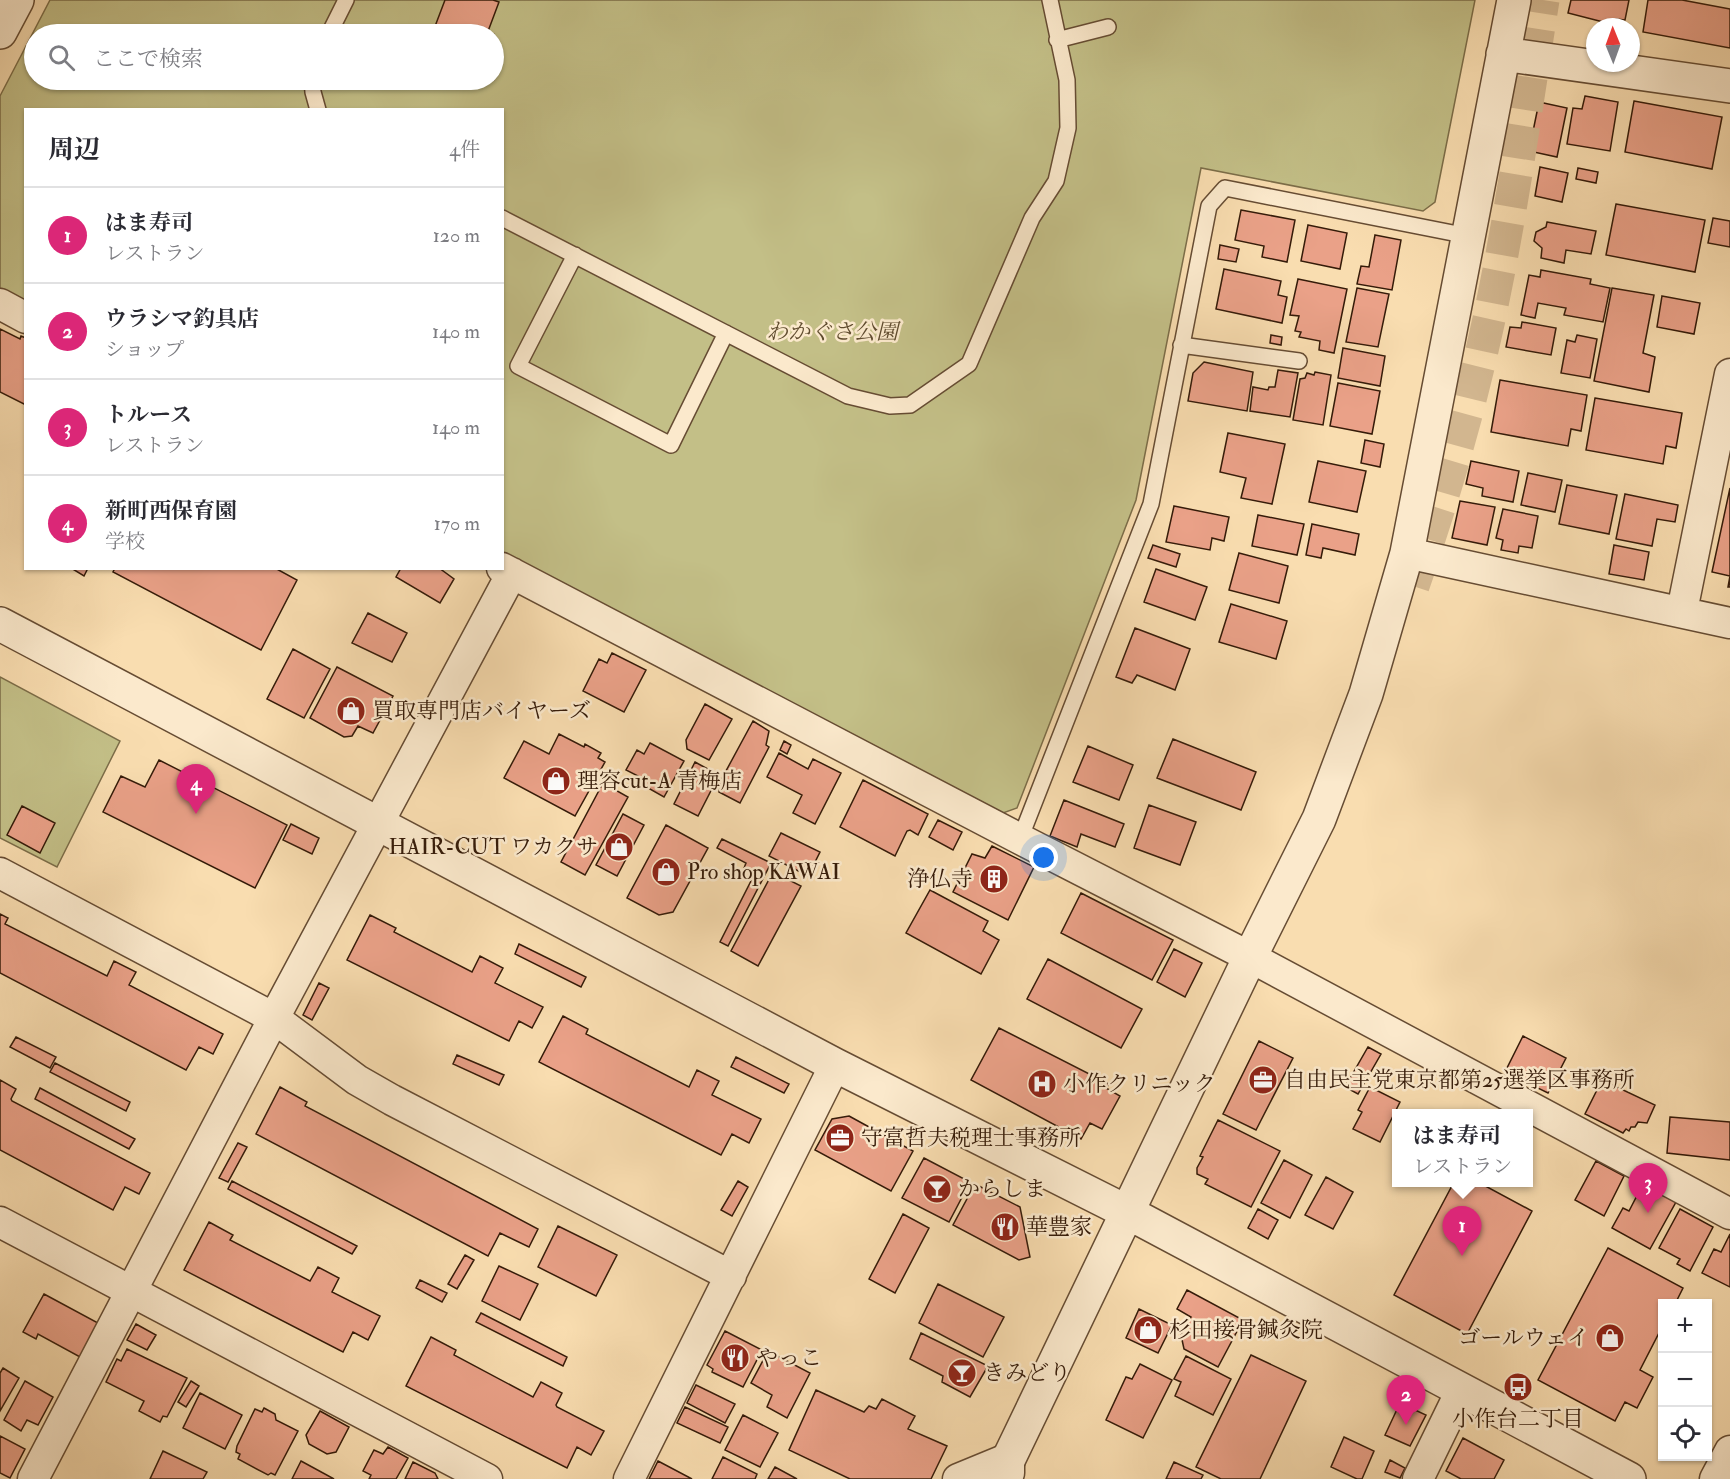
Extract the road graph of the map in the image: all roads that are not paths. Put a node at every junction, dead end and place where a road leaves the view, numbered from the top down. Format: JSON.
{"nodes":[{"id":1,"x":346,"y":0,"type":"edge"},
{"id":2,"x":1050,"y":0,"type":"edge"},
{"id":3,"x":1514,"y":0,"type":"edge"},
{"id":4,"x":334,"y":24,"type":"edge"},
{"id":5,"x":1108,"y":27,"type":"dead end"},
{"id":6,"x":1057,"y":40,"type":"junction"},
{"id":7,"x":1503,"y":54,"type":"junction"},
{"id":8,"x":1730,"y":86,"type":"edge"},
{"id":9,"x":313,"y":90,"type":"edge"},
{"id":10,"x":317,"y":108,"type":"edge"},
{"id":11,"x":504,"y":219,"type":"edge"},
{"id":12,"x":1468,"y":236,"type":"junction"},
{"id":13,"x":575,"y":255,"type":"junction"},
{"id":14,"x":0,"y":304,"type":"edge"},
{"id":15,"x":24,"y":317,"type":"edge"},
{"id":16,"x":726,"y":333,"type":"junction"},
{"id":17,"x":1181,"y":345,"type":"junction"},
{"id":18,"x":1299,"y":361,"type":"dead end"},
{"id":19,"x":1730,"y":375,"type":"edge"},
{"id":20,"x":1407,"y":553,"type":"junction"},
{"id":21,"x":507,"y":571,"type":"edge"},
{"id":22,"x":1682,"y":611,"type":"junction"},
{"id":23,"x":1730,"y":623,"type":"edge"},
{"id":24,"x":0,"y":624,"type":"edge"},
{"id":25,"x":378,"y":822,"type":"junction"},
{"id":26,"x":1020,"y":839,"type":"junction"},
{"id":27,"x":0,"y":873,"type":"edge"},
{"id":28,"x":1250,"y":957,"type":"junction"},
{"id":29,"x":274,"y":1018,"type":"junction"},
{"id":30,"x":835,"y":1065,"type":"junction"},
{"id":31,"x":1127,"y":1212,"type":"junction"},
{"id":32,"x":1730,"y":1214,"type":"edge"},
{"id":33,"x":0,"y":1222,"type":"edge"},
{"id":34,"x":731,"y":1276,"type":"junction"},
{"id":35,"x":131,"y":1291,"type":"junction"},
{"id":36,"x":1461,"y":1391,"type":"junction"},
{"id":37,"x":1730,"y":1451,"type":"edge"},
{"id":38,"x":1006,"y":1472,"type":"edge"},
{"id":39,"x":470,"y":1475,"type":"edge"},
{"id":40,"x":33,"y":1479,"type":"edge"},
{"id":41,"x":629,"y":1479,"type":"edge"},
{"id":42,"x":958,"y":1479,"type":"edge"},
{"id":43,"x":1418,"y":1479,"type":"edge"},
{"id":44,"x":1629,"y":1479,"type":"edge"},
{"id":45,"x":1715,"y":1479,"type":"edge"}],
"edges":[{"from":1,"to":4,"type":"lane"},
{"from":2,"to":6,"type":"lane"},
{"from":3,"to":7,"type":"street"},
{"from":5,"to":6,"type":"lane"},
{"from":6,"to":16,"type":"lane"},
{"from":7,"to":8,"type":"street"},
{"from":7,"to":12,"type":"street"},
{"from":9,"to":10,"type":"lane"},
{"from":11,"to":13,"type":"lane"},
{"from":12,"to":17,"type":"lane"},
{"from":12,"to":20,"type":"street"},
{"from":13,"to":16,"type":"lane"},
{"from":13,"to":16,"type":"lane"},
{"from":14,"to":15,"type":"street"},
{"from":17,"to":18,"type":"lane"},
{"from":17,"to":26,"type":"lane"},
{"from":19,"to":22,"type":"street"},
{"from":20,"to":22,"type":"street"},
{"from":20,"to":28,"type":"street"},
{"from":21,"to":25,"type":"street"},
{"from":21,"to":26,"type":"street"},
{"from":22,"to":23,"type":"street"},
{"from":24,"to":25,"type":"street"},
{"from":25,"to":29,"type":"street"},
{"from":25,"to":30,"type":"street"},
{"from":26,"to":28,"type":"street"},
{"from":27,"to":29,"type":"street"},
{"from":28,"to":31,"type":"street"},
{"from":28,"to":32,"type":"street"},
{"from":29,"to":34,"type":"street"},
{"from":29,"to":35,"type":"street"},
{"from":30,"to":31,"type":"street"},
{"from":30,"to":34,"type":"street"},
{"from":31,"to":36,"type":"street"},
{"from":31,"to":38,"type":"street"},
{"from":33,"to":35,"type":"street"},
{"from":34,"to":41,"type":"street"},
{"from":35,"to":39,"type":"street"},
{"from":35,"to":40,"type":"street"},
{"from":36,"to":43,"type":"street"},
{"from":36,"to":44,"type":"street"},
{"from":37,"to":45,"type":"street"},
{"from":38,"to":42,"type":"street"}]}
